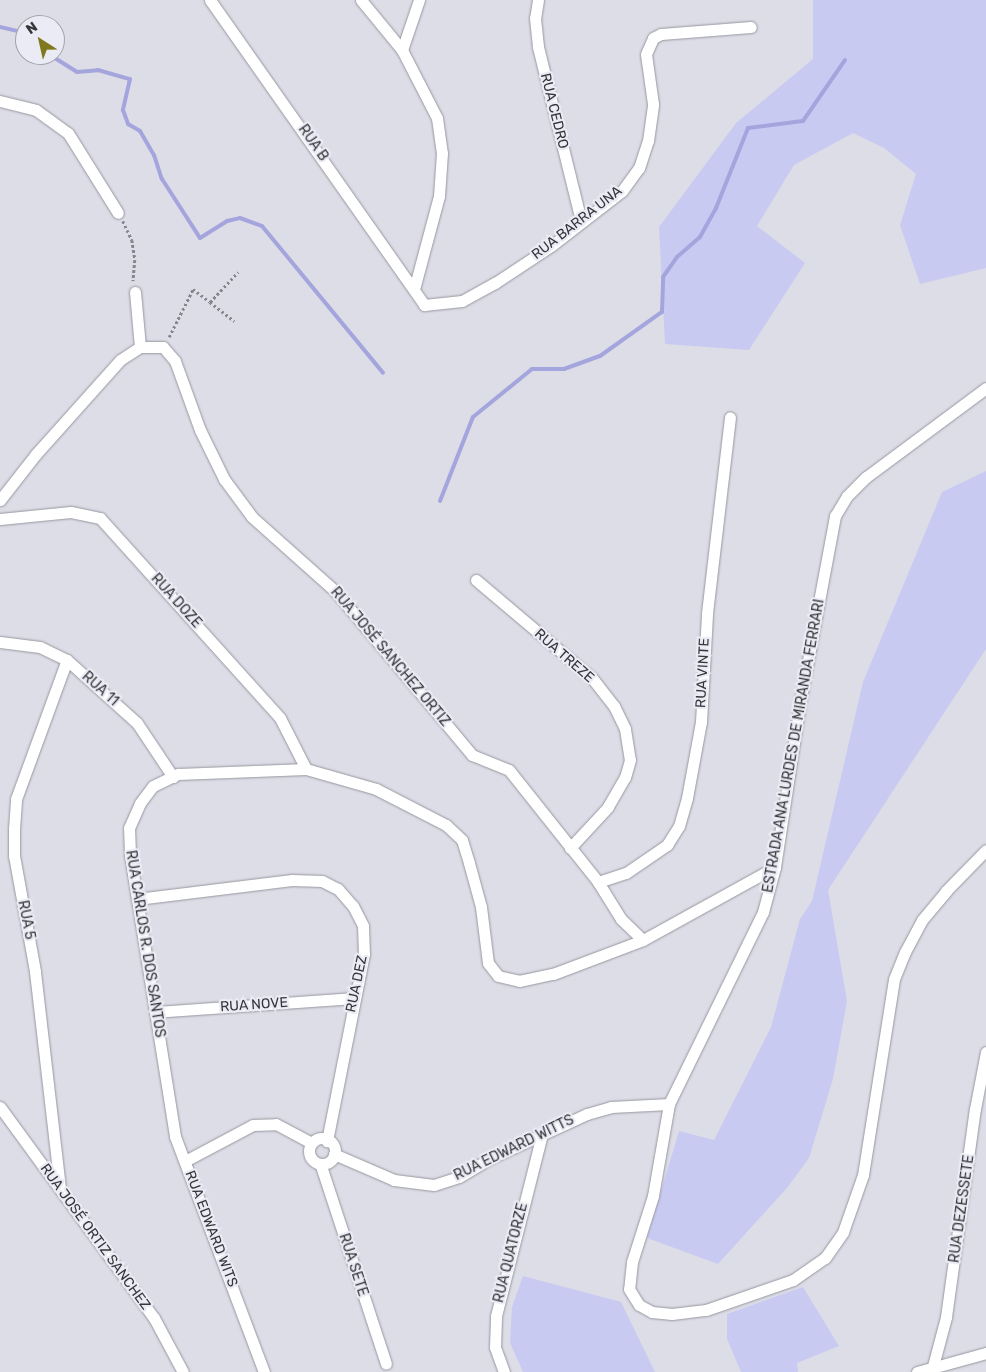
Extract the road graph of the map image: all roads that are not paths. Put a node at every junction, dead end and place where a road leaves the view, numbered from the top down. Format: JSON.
{"nodes":[{"id":1,"x":210,"y":0,"type":"edge"},
{"id":2,"x":361,"y":0,"type":"edge"},
{"id":3,"x":419,"y":0,"type":"edge"},
{"id":4,"x":538,"y":0,"type":"edge"},
{"id":5,"x":751,"y":27,"type":"dead end"},
{"id":6,"x":402,"y":50,"type":"junction"},
{"id":7,"x":0,"y":101,"type":"edge"},
{"id":8,"x":118,"y":213,"type":"road end"},
{"id":9,"x":580,"y":221,"type":"junction"},
{"id":10,"x":414,"y":289,"type":"junction"},
{"id":11,"x":135,"y":292,"type":"road end"},
{"id":12,"x":140,"y":346,"type":"junction"},
{"id":13,"x":986,"y":388,"type":"edge"},
{"id":14,"x":730,"y":417,"type":"dead end"},
{"id":15,"x":0,"y":500,"type":"edge"},
{"id":16,"x":0,"y":519,"type":"edge"},
{"id":17,"x":476,"y":580,"type":"dead end"},
{"id":18,"x":0,"y":642,"type":"edge"},
{"id":19,"x":67,"y":660,"type":"junction"},
{"id":20,"x":306,"y":769,"type":"junction"},
{"id":21,"x":173,"y":777,"type":"junction"},
{"id":22,"x":570,"y":848,"type":"junction"},
{"id":23,"x":986,"y":850,"type":"edge"},
{"id":24,"x":775,"y":867,"type":"junction"},
{"id":25,"x":598,"y":882,"type":"junction"},
{"id":26,"x":137,"y":899,"type":"junction"},
{"id":27,"x":643,"y":940,"type":"junction"},
{"id":28,"x":353,"y":998,"type":"junction"},
{"id":29,"x":156,"y":1012,"type":"junction"},
{"id":30,"x":986,"y":1052,"type":"edge"},
{"id":31,"x":669,"y":1104,"type":"junction"},
{"id":32,"x":0,"y":1107,"type":"edge"},
{"id":33,"x":542,"y":1134,"type":"junction"},
{"id":34,"x":327,"y":1141,"type":"junction"},
{"id":35,"x":310,"y":1142,"type":"junction"},
{"id":36,"x":334,"y":1154,"type":"junction"},
{"id":37,"x":185,"y":1161,"type":"junction"},
{"id":38,"x":321,"y":1166,"type":"junction"},
{"id":39,"x":60,"y":1188,"type":"junction"},
{"id":40,"x":986,"y":1353,"type":"edge"},
{"id":41,"x":386,"y":1364,"type":"dead end"},
{"id":42,"x":933,"y":1366,"type":"junction"},
{"id":43,"x":183,"y":1372,"type":"edge"},
{"id":44,"x":264,"y":1372,"type":"edge"},
{"id":45,"x":504,"y":1372,"type":"edge"},
{"id":46,"x":917,"y":1372,"type":"edge"}],
"edges":[{"from":1,"to":10,"type":"street","name":"RUA B"},
{"from":2,"to":6,"type":"street"},
{"from":3,"to":6,"type":"street"},
{"from":4,"to":9,"type":"street","name":"RUA CEDRO"},
{"from":5,"to":9,"type":"street","name":"RUA BARRA UNA"},
{"from":6,"to":10,"type":"street"},
{"from":7,"to":8,"type":"street"},
{"from":9,"to":10,"type":"street","name":"RUA BARRA UNA"},
{"from":11,"to":12,"type":"street"},
{"from":12,"to":15,"type":"street"},
{"from":12,"to":22,"type":"street","name":"RUA JOSÉ SANCHEZ ORTIZ"},
{"from":13,"to":24,"type":"street","name":"ESTRADA ANA LURDES DE MIRANDA FERRARI"},
{"from":14,"to":25,"type":"street","name":"RUA VINTE"},
{"from":16,"to":20,"type":"street","name":"RUA DOZE"},
{"from":17,"to":22,"type":"street","name":"RUA TREZE"},
{"from":18,"to":19,"type":"street","name":"RUA 11"},
{"from":19,"to":21,"type":"street","name":"RUA 11"},
{"from":19,"to":39,"type":"street","name":"RUA 5"},
{"from":20,"to":21,"type":"street","name":"RUA CARLOS R. DOS SANTOS"},
{"from":20,"to":27,"type":"street","name":"RUA CARLOS R. DOS SANTOS"},
{"from":21,"to":26,"type":"street","name":"RUA CARLOS R. DOS SANTOS"},
{"from":22,"to":25,"type":"street","name":"RUA JOSÉ SANCHEZ ORTIZ"},
{"from":23,"to":31,"type":"street","name":"ESTRADA ANA LURDES DE MIRANDA FERRARI"},
{"from":24,"to":27,"type":"street","name":"RUA CARLOS R. DOS SANTOS"},
{"from":24,"to":31,"type":"street","name":"ESTRADA ANA LURDES DE MIRANDA FERRARI"},
{"from":25,"to":27,"type":"street","name":"RUA JOSÉ SANCHEZ ORTIZ"},
{"from":26,"to":28,"type":"street","name":"RUA DEZ"},
{"from":26,"to":29,"type":"street","name":"RUA CARLOS R. DOS SANTOS"},
{"from":28,"to":29,"type":"street","name":"RUA NOVE"},
{"from":28,"to":34,"type":"street","name":"RUA DEZ"},
{"from":29,"to":37,"type":"street","name":"RUA CARLOS R. DOS SANTOS"},
{"from":30,"to":42,"type":"street","name":"RUA DEZESSETE"},
{"from":31,"to":33,"type":"street","name":"RUA EDWARD WITTS"},
{"from":32,"to":39,"type":"street","name":"RUA JOSÉ ORTIZ SANCHEZ"},
{"from":33,"to":36,"type":"street","name":"RUA EDWARD WITTS"},
{"from":33,"to":45,"type":"street","name":"RUA QUATORZE"},
{"from":34,"to":35,"type":"street"},
{"from":34,"to":36,"type":"street"},
{"from":35,"to":37,"type":"street","name":"RUA EDWARD WITS"},
{"from":35,"to":38,"type":"street"},
{"from":36,"to":38,"type":"street"},
{"from":37,"to":44,"type":"street","name":"RUA EDWARD WITS"},
{"from":38,"to":41,"type":"street","name":"RUA SETE"},
{"from":39,"to":43,"type":"street","name":"RUA JOSÉ ORTIZ SANCHEZ"},
{"from":40,"to":42,"type":"street"},
{"from":42,"to":46,"type":"street"}]}
